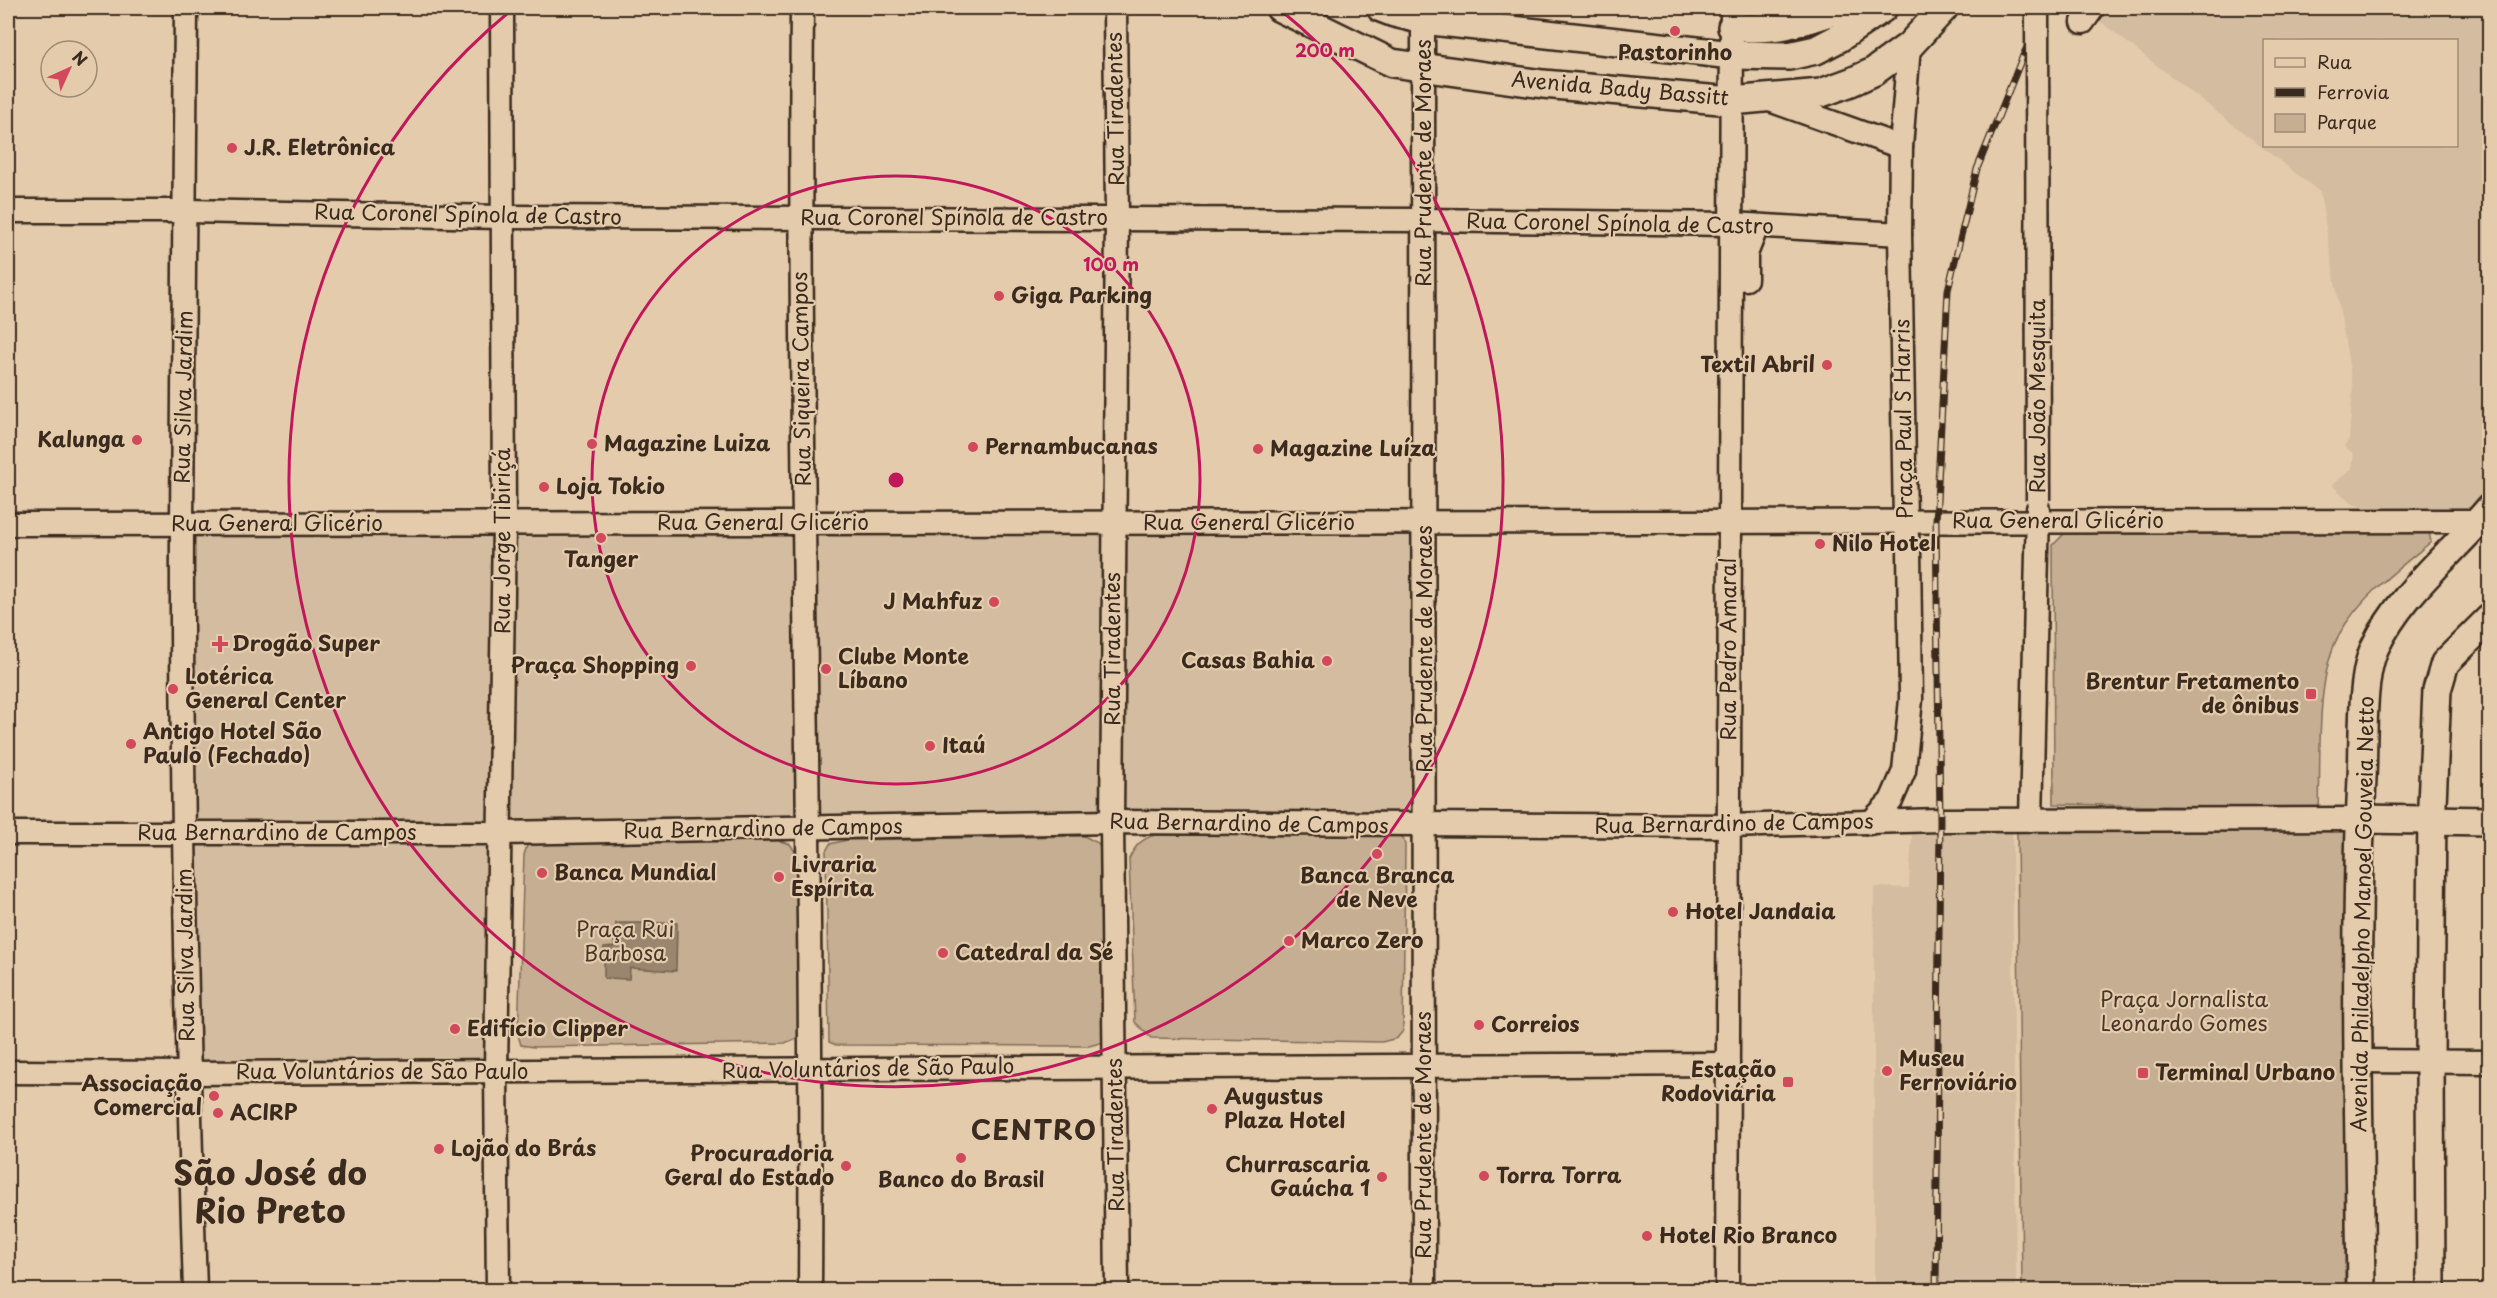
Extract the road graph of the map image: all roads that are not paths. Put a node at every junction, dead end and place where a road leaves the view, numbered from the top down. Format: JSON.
{"nodes":[{"id":1,"x":186,"y":8,"type":"edge"},
{"id":2,"x":502,"y":8,"type":"edge"},
{"id":3,"x":802,"y":8,"type":"edge"},
{"id":4,"x":1115,"y":8,"type":"edge"},
{"id":5,"x":1280,"y":8,"type":"edge"},
{"id":6,"x":1381,"y":8,"type":"edge"},
{"id":7,"x":1843,"y":8,"type":"edge"},
{"id":8,"x":1883,"y":8,"type":"edge"},
{"id":9,"x":1944,"y":8,"type":"edge"},
{"id":10,"x":2037,"y":8,"type":"edge"},
{"id":11,"x":1423,"y":14,"type":"edge"},
{"id":12,"x":1732,"y":17,"type":"edge"},
{"id":13,"x":1909,"y":46,"type":"junction"},
{"id":14,"x":1732,"y":55,"type":"junction"},
{"id":15,"x":1424,"y":68,"type":"junction"},
{"id":16,"x":1762,"y":98,"type":"junction"},
{"id":17,"x":1731,"y":101,"type":"junction"},
{"id":18,"x":1901,"y":147,"type":"junction"},
{"id":19,"x":8,"y":211,"type":"edge"},
{"id":20,"x":186,"y":211,"type":"junction"},
{"id":21,"x":502,"y":217,"type":"junction"},
{"id":22,"x":800,"y":218,"type":"junction"},
{"id":23,"x":1117,"y":218,"type":"junction"},
{"id":24,"x":1425,"y":220,"type":"junction"},
{"id":25,"x":1732,"y":224,"type":"junction"},
{"id":26,"x":1757,"y":226,"type":"junction"},
{"id":27,"x":1900,"y":234,"type":"junction"},
{"id":28,"x":1731,"y":374,"type":"junction"},
{"id":29,"x":2038,"y":511,"type":"junction"},
{"id":30,"x":2486,"y":517,"type":"edge"},
{"id":31,"x":1730,"y":522,"type":"junction"},
{"id":32,"x":1905,"y":522,"type":"junction"},
{"id":33,"x":803,"y":523,"type":"junction"},
{"id":34,"x":1114,"y":523,"type":"junction"},
{"id":35,"x":1425,"y":523,"type":"junction"},
{"id":36,"x":8,"y":524,"type":"edge"},
{"id":37,"x":182,"y":524,"type":"junction"},
{"id":38,"x":504,"y":524,"type":"junction"},
{"id":39,"x":2490,"y":618,"type":"edge"},
{"id":40,"x":2368,"y":819,"type":"junction"},
{"id":41,"x":2031,"y":820,"type":"junction"},
{"id":42,"x":2426,"y":821,"type":"junction"},
{"id":43,"x":2490,"y":821,"type":"edge"},
{"id":44,"x":1112,"y":822,"type":"junction"},
{"id":45,"x":1870,"y":823,"type":"junction"},
{"id":46,"x":1424,"y":826,"type":"junction"},
{"id":47,"x":1729,"y":826,"type":"junction"},
{"id":48,"x":808,"y":827,"type":"junction"},
{"id":49,"x":8,"y":833,"type":"edge"},
{"id":50,"x":183,"y":833,"type":"junction"},
{"id":51,"x":500,"y":833,"type":"junction"},
{"id":52,"x":2425,"y":1060,"type":"junction"},
{"id":53,"x":2366,"y":1061,"type":"junction"},
{"id":54,"x":2490,"y":1062,"type":"edge"},
{"id":55,"x":1728,"y":1064,"type":"junction"},
{"id":56,"x":1115,"y":1066,"type":"junction"},
{"id":57,"x":1424,"y":1066,"type":"junction"},
{"id":58,"x":812,"y":1070,"type":"junction"},
{"id":59,"x":496,"y":1071,"type":"junction"},
{"id":60,"x":8,"y":1072,"type":"edge"},
{"id":61,"x":188,"y":1073,"type":"junction"},
{"id":62,"x":195,"y":1290,"type":"edge"},
{"id":63,"x":498,"y":1290,"type":"edge"},
{"id":64,"x":810,"y":1290,"type":"edge"},
{"id":65,"x":1117,"y":1290,"type":"edge"},
{"id":66,"x":1425,"y":1290,"type":"edge"},
{"id":67,"x":1727,"y":1290,"type":"edge"},
{"id":68,"x":2361,"y":1290,"type":"edge"},
{"id":69,"x":2431,"y":1290,"type":"edge"}],
"edges":[{"from":1,"to":20,"type":"street","name":"Rua Silva Jardim"},
{"from":2,"to":21,"type":"street","name":"Rua Jorge Tibiriçá"},
{"from":3,"to":22,"type":"street","name":"Rua Siqueira Campos"},
{"from":4,"to":23,"type":"street","name":"Rua Tiradentes"},
{"from":5,"to":15,"type":"main road","name":"Avenida Bady Bassitt"},
{"from":6,"to":11,"type":"main road","name":"Avenida Bady Bassitt"},
{"from":7,"to":12,"type":"main road"},
{"from":8,"to":14,"type":"main road","name":"Avenida Bady Bassitt"},
{"from":9,"to":13,"type":"main road","name":"Avenida Bady Bassitt"},
{"from":10,"to":29,"type":"street","name":"Rua João Mesquita","bridge":true},
{"from":11,"to":14,"type":"main road","name":"Avenida Bady Bassitt"},
{"from":11,"to":15,"type":"street","name":"Rua Prudente de Moraes"},
{"from":12,"to":14,"type":"street","name":"Rua Pedro Amaral"},
{"from":13,"to":16,"type":"main road","name":"Avenida Bady Bassitt"},
{"from":13,"to":18,"type":"street","name":"Praça Paul S Harris"},
{"from":14,"to":17,"type":"street","name":"Rua Pedro Amaral"},
{"from":15,"to":17,"type":"main road","name":"Avenida Bady Bassitt"},
{"from":15,"to":24,"type":"street","name":"Rua Prudente de Moraes"},
{"from":16,"to":17,"type":"main road","name":"Avenida Bady Bassitt"},
{"from":16,"to":18,"type":"street"},
{"from":17,"to":25,"type":"street","name":"Rua Pedro Amaral"},
{"from":18,"to":27,"type":"street","name":"Praça Paul S Harris"},
{"from":19,"to":20,"type":"street","name":"Rua Coronel Spínola de Castro"},
{"from":20,"to":21,"type":"street","name":"Rua Coronel Spínola de Castro"},
{"from":20,"to":37,"type":"street","name":"Rua Silva Jardim"},
{"from":21,"to":22,"type":"street","name":"Rua Coronel Spínola de Castro"},
{"from":21,"to":38,"type":"street","name":"Rua Jorge Tibiriçá"},
{"from":22,"to":23,"type":"street","name":"Rua Coronel Spínola de Castro"},
{"from":22,"to":33,"type":"street","name":"Rua Siqueira Campos"},
{"from":23,"to":24,"type":"street","name":"Rua Coronel Spínola de Castro"},
{"from":23,"to":34,"type":"street","name":"Rua Tiradentes"},
{"from":24,"to":25,"type":"street","name":"Rua Coronel Spínola de Castro"},
{"from":24,"to":35,"type":"street","name":"Rua Prudente de Moraes"},
{"from":25,"to":26,"type":"street","name":"Rua Coronel Spínola de Castro"},
{"from":25,"to":28,"type":"street","name":"Rua Pedro Amaral"},
{"from":26,"to":27,"type":"street","name":"Rua Coronel Spínola de Castro"},
{"from":26,"to":28,"type":"street"},
{"from":27,"to":32,"type":"street","name":"Praça Paul S Harris"},
{"from":28,"to":31,"type":"street","name":"Rua Pedro Amaral"},
{"from":29,"to":30,"type":"street","name":"Rua General Glicério"},
{"from":29,"to":32,"type":"street","name":"Rua General Glicério"},
{"from":29,"to":41,"type":"street","name":"Rua João Mesquita"},
{"from":30,"to":40,"type":"main road","name":"Avenida Philadelpho Manoel Gouveia Netto"},
{"from":31,"to":32,"type":"street","name":"Rua General Glicério"},
{"from":31,"to":35,"type":"street","name":"Rua General Glicério"},
{"from":31,"to":47,"type":"street","name":"Rua Pedro Amaral"},
{"from":32,"to":45,"type":"street","name":"Praça Paul S Harris"},
{"from":33,"to":34,"type":"street","name":"Rua General Glicério"},
{"from":33,"to":38,"type":"street","name":"Rua General Glicério"},
{"from":33,"to":48,"type":"street","name":"Rua Siqueira Campos"},
{"from":34,"to":35,"type":"street","name":"Rua General Glicério"},
{"from":34,"to":44,"type":"street","name":"Rua Tiradentes"},
{"from":35,"to":46,"type":"street","name":"Rua Prudente de Moraes"},
{"from":36,"to":37,"type":"street","name":"Rua General Glicério"},
{"from":37,"to":38,"type":"street","name":"Rua General Glicério"},
{"from":37,"to":50,"type":"street","name":"Rua Silva Jardim"},
{"from":38,"to":51,"type":"street","name":"Rua Jorge Tibiriçá"},
{"from":39,"to":42,"type":"main road"},
{"from":40,"to":41,"type":"street","name":"Rua Bernardino de Campos"},
{"from":40,"to":42,"type":"main road","name":"Rua Bernardino de Campos"},
{"from":40,"to":53,"type":"main road","name":"Avenida Philadelpho Manoel Gouveia Netto"},
{"from":41,"to":45,"type":"street","name":"Rua Bernardino de Campos"},
{"from":42,"to":43,"type":"main road","name":"Rua Bernardino de Campos"},
{"from":42,"to":52,"type":"main road"},
{"from":44,"to":46,"type":"street","name":"Rua Bernardino de Campos"},
{"from":44,"to":48,"type":"street","name":"Rua Bernardino de Campos"},
{"from":44,"to":56,"type":"street","name":"Rua Tiradentes"},
{"from":45,"to":47,"type":"street","name":"Rua Bernardino de Campos"},
{"from":46,"to":47,"type":"street","name":"Rua Bernardino de Campos"},
{"from":46,"to":57,"type":"street","name":"Rua Prudente de Moraes"},
{"from":47,"to":55,"type":"street","name":"Rua Pedro Amaral"},
{"from":48,"to":51,"type":"street","name":"Rua Bernardino de Campos"},
{"from":48,"to":58,"type":"street","name":"Rua Siqueira Campos"},
{"from":49,"to":50,"type":"street","name":"Rua Bernardino de Campos"},
{"from":50,"to":51,"type":"street","name":"Rua Bernardino de Campos"},
{"from":50,"to":61,"type":"street","name":"Rua Silva Jardim"},
{"from":51,"to":59,"type":"street","name":"Rua Jorge Tibiriçá"},
{"from":52,"to":53,"type":"street"},
{"from":52,"to":54,"type":"street"},
{"from":52,"to":69,"type":"main road"},
{"from":53,"to":68,"type":"main road","name":"Avenida Philadelpho Manoel Gouveia Netto"},
{"from":55,"to":57,"type":"street","name":"Rua Voluntários de São Paulo"},
{"from":55,"to":67,"type":"street","name":"Rua Pedro Amaral"},
{"from":56,"to":57,"type":"street","name":"Rua Voluntários de São Paulo"},
{"from":56,"to":58,"type":"street","name":"Rua Voluntários de São Paulo"},
{"from":56,"to":65,"type":"street","name":"Rua Tiradentes"},
{"from":57,"to":66,"type":"street","name":"Rua Prudente de Moraes"},
{"from":58,"to":59,"type":"street","name":"Rua Voluntários de São Paulo"},
{"from":58,"to":64,"type":"street","name":"Rua Siqueira Campos"},
{"from":59,"to":61,"type":"street","name":"Rua Voluntários de São Paulo"},
{"from":59,"to":63,"type":"street","name":"Rua Jorge Tibiriçá"},
{"from":60,"to":61,"type":"street","name":"Rua Voluntários de São Paulo"},
{"from":61,"to":62,"type":"street","name":"Rua Silva Jardim"}]}
